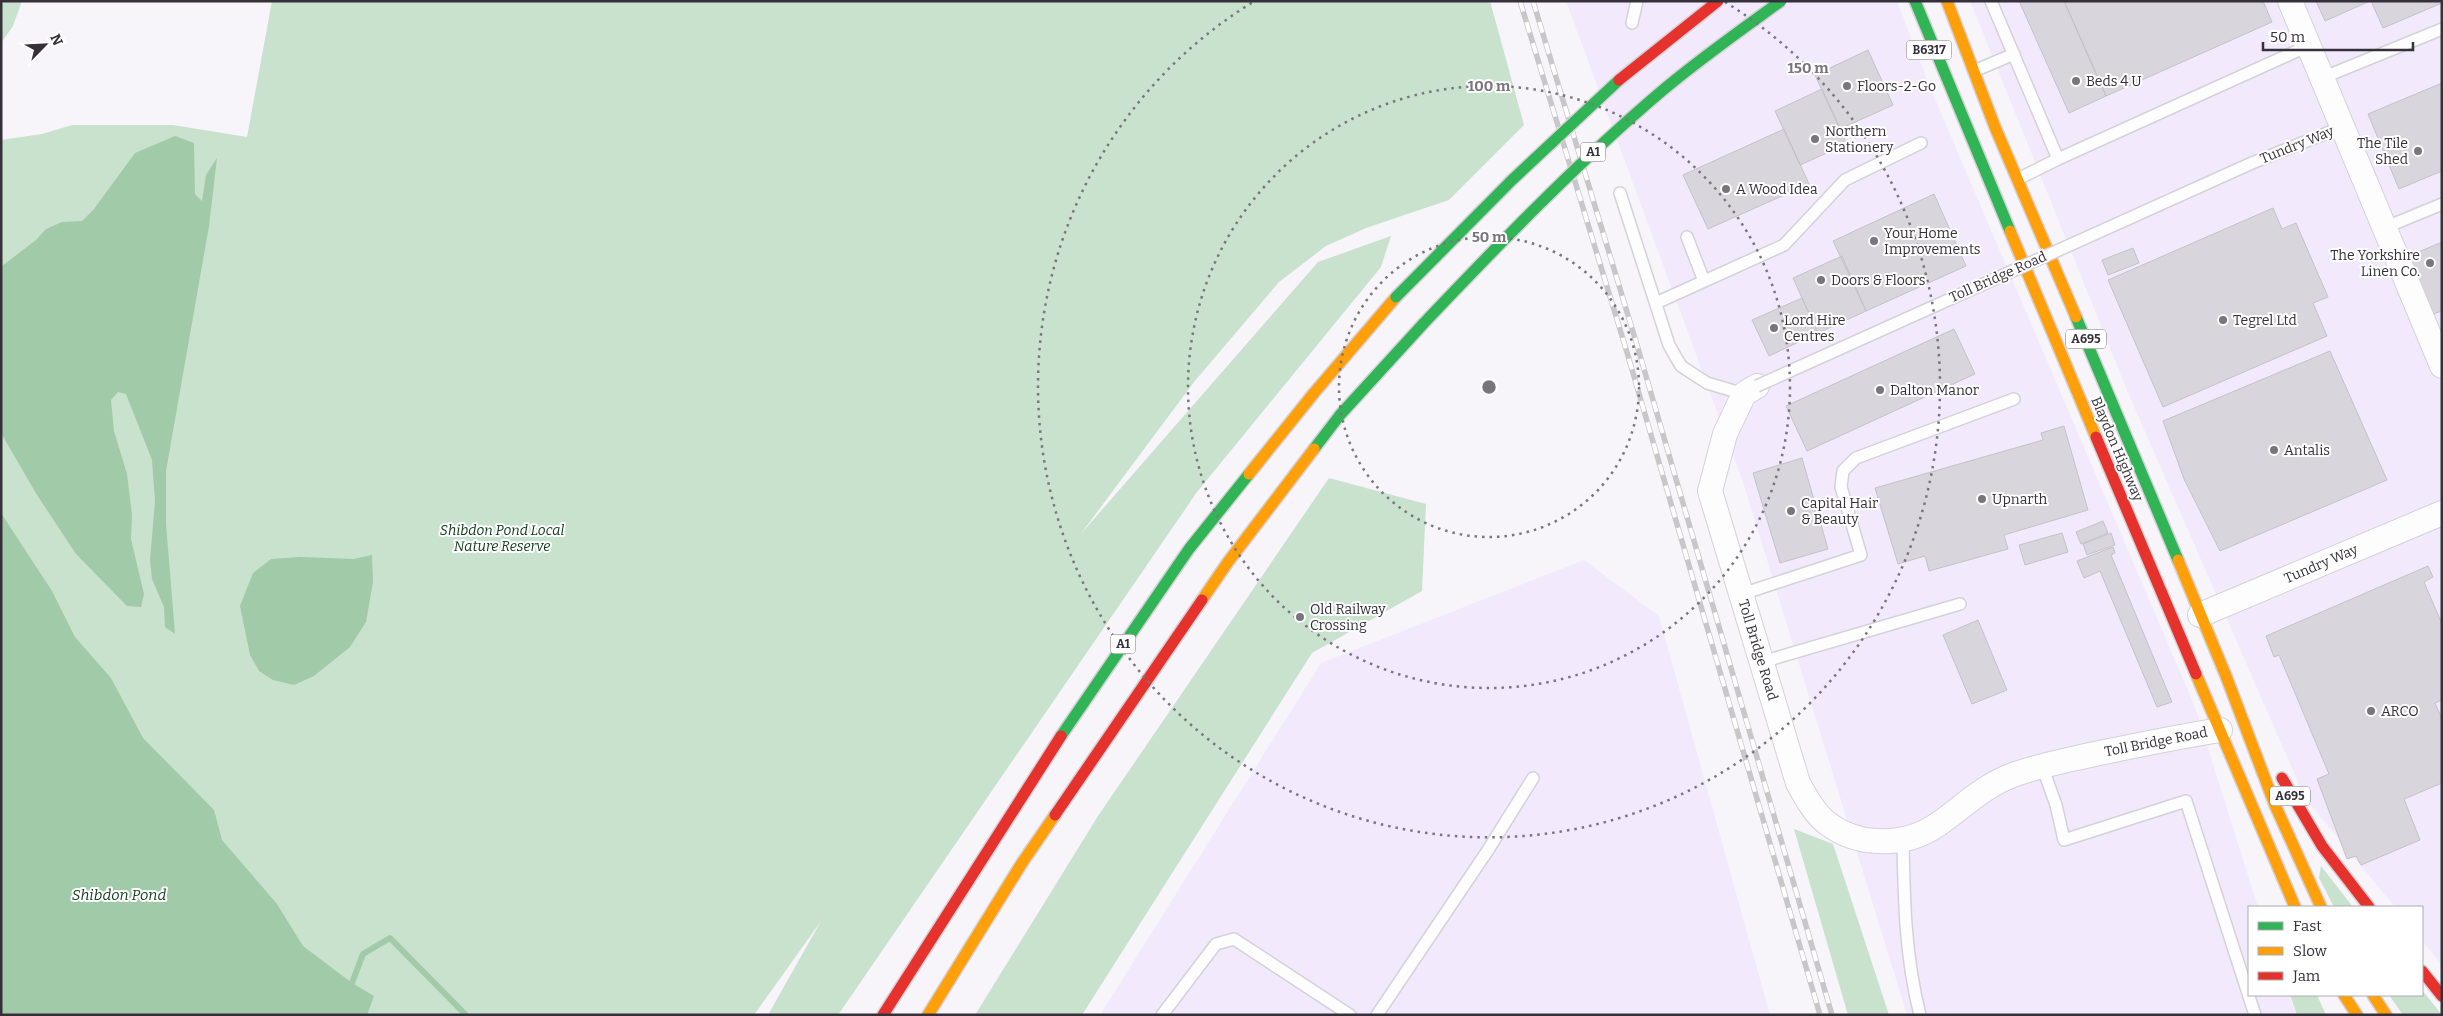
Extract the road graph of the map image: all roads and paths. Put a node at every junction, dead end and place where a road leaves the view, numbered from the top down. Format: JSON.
{"nodes":[{"id":1,"x":1637,"y":1,"type":"edge"},
{"id":2,"x":1718,"y":1,"type":"edge"},
{"id":3,"x":1780,"y":1,"type":"edge"},
{"id":4,"x":1903,"y":1,"type":"edge"},
{"id":5,"x":1915,"y":1,"type":"edge"},
{"id":6,"x":1947,"y":1,"type":"edge"},
{"id":7,"x":1991,"y":1,"type":"edge"},
{"id":8,"x":2290,"y":1,"type":"edge"},
{"id":9,"x":1632,"y":24,"type":"dead end"},
{"id":10,"x":2442,"y":29,"type":"edge"},
{"id":11,"x":2308,"y":46,"type":"junction"},
{"id":12,"x":2014,"y":54,"type":"junction"},
{"id":13,"x":1974,"y":71,"type":"junction"},
{"id":14,"x":2322,"y":78,"type":"junction"},
{"id":15,"x":1954,"y":100,"type":"junction"},
{"id":16,"x":2342,"y":127,"type":"junction"},
{"id":17,"x":1921,"y":143,"type":"dead end"},
{"id":18,"x":2058,"y":158,"type":"junction"},
{"id":19,"x":2252,"y":163,"type":"joint"},
{"id":20,"x":2018,"y":179,"type":"junction"},
{"id":21,"x":1620,"y":193,"type":"dead end"},
{"id":22,"x":2442,"y":204,"type":"edge"},
{"id":23,"x":2384,"y":228,"type":"junction"},
{"id":24,"x":1687,"y":237,"type":"dead end"},
{"id":25,"x":1704,"y":281,"type":"junction"},
{"id":26,"x":1656,"y":303,"type":"junction"},
{"id":27,"x":2440,"y":355,"type":"edge"},
{"id":28,"x":1751,"y":390,"type":"junction"},
{"id":29,"x":2014,"y":399,"type":"dead end"},
{"id":30,"x":2442,"y":513,"type":"edge"},
{"id":31,"x":1742,"y":594,"type":"junction"},
{"id":32,"x":1960,"y":604,"type":"dead end"},
{"id":33,"x":2200,"y":615,"type":"junction"},
{"id":34,"x":1762,"y":662,"type":"junction"},
{"id":35,"x":2226,"y":676,"type":"junction"},
{"id":36,"x":2220,"y":730,"type":"junction"},
{"id":37,"x":2264,"y":741,"type":"dead end"},
{"id":38,"x":2042,"y":766,"type":"junction"},
{"id":39,"x":2276,"y":767,"type":"dead end"},
{"id":40,"x":1533,"y":778,"type":"dead end"},
{"id":41,"x":1903,"y":840,"type":"junction"},
{"id":42,"x":2295,"y":906,"type":"edge"},
{"id":43,"x":2321,"y":906,"type":"edge"},
{"id":44,"x":2368,"y":906,"type":"edge"},
{"id":45,"x":2423,"y":972,"type":"edge"},
{"id":46,"x":2248,"y":993,"type":"edge"},
{"id":47,"x":2249,"y":996,"type":"edge"},
{"id":48,"x":2345,"y":996,"type":"edge"},
{"id":49,"x":2374,"y":996,"type":"edge"},
{"id":50,"x":2442,"y":996,"type":"edge"},
{"id":51,"x":883,"y":1015,"type":"edge"},
{"id":52,"x":929,"y":1015,"type":"edge"},
{"id":53,"x":1162,"y":1015,"type":"edge"},
{"id":54,"x":1350,"y":1015,"type":"edge"},
{"id":55,"x":1377,"y":1015,"type":"edge"},
{"id":56,"x":1920,"y":1015,"type":"edge"},
{"id":57,"x":2255,"y":1015,"type":"edge"},
{"id":58,"x":2357,"y":1015,"type":"edge"},
{"id":59,"x":2386,"y":1015,"type":"edge"}],
"edges":[{"from":1,"to":9,"type":"lane"},
{"from":2,"to":51,"type":"main road","number":"A1","bridge":true},
{"from":3,"to":52,"type":"main road","number":"A1","bridge":true},
{"from":4,"to":15,"type":"main road","number":"B6317"},
{"from":5,"to":15,"type":"main road","name":"Blaydon Highway","number":"A695"},
{"from":6,"to":13,"type":"main road","name":"Blaydon Highway","number":"A695"},
{"from":7,"to":12,"type":"lane"},
{"from":8,"to":11,"type":"street","name":"Tundry Way"},
{"from":10,"to":14,"type":"lane"},
{"from":11,"to":14,"type":"street","name":"Tundry Way"},
{"from":11,"to":18,"type":"lane"},
{"from":12,"to":13,"type":"lane"},
{"from":12,"to":18,"type":"lane"},
{"from":13,"to":20,"type":"main road","name":"Blaydon Highway","number":"A695"},
{"from":14,"to":16,"type":"street","name":"Tundry Way"},
{"from":15,"to":36,"type":"main road","name":"Blaydon Highway","number":"A695"},
{"from":16,"to":19,"type":"lane","name":"Tundry Way"},
{"from":16,"to":23,"type":"street","name":"Tundry Way"},
{"from":17,"to":25,"type":"lane"},
{"from":18,"to":20,"type":"lane"},
{"from":19,"to":28,"type":"lane","name":"Toll Bridge Road","bridge":true},
{"from":20,"to":33,"type":"main road","name":"Blaydon Highway","number":"A695"},
{"from":21,"to":26,"type":"lane"},
{"from":22,"to":23,"type":"lane"},
{"from":23,"to":27,"type":"street","name":"Tundry Way"},
{"from":24,"to":25,"type":"lane"},
{"from":25,"to":26,"type":"lane"},
{"from":26,"to":28,"type":"lane"},
{"from":28,"to":31,"type":"street","name":"Toll Bridge Road"},
{"from":29,"to":31,"type":"lane"},
{"from":30,"to":33,"type":"street","name":"Tundry Way"},
{"from":31,"to":34,"type":"street","name":"Toll Bridge Road"},
{"from":32,"to":34,"type":"lane"},
{"from":33,"to":35,"type":"main road","name":"Blaydon Highway","number":"A695"},
{"from":34,"to":41,"type":"street","name":"Toll Bridge Road"},
{"from":35,"to":37,"type":"main road","number":"A695"},
{"from":35,"to":43,"type":"main road","name":"Blaydon Highway"},
{"from":36,"to":38,"type":"street","name":"Toll Bridge Road"},
{"from":36,"to":42,"type":"main road","name":"Blaydon Highway","number":"A695"},
{"from":38,"to":41,"type":"street","name":"Toll Bridge Road"},
{"from":38,"to":46,"type":"lane"},
{"from":39,"to":44,"type":"main road","number":"A695"},
{"from":40,"to":55,"type":"lane"},
{"from":41,"to":56,"type":"lane"},
{"from":45,"to":50,"type":"main road"},
{"from":47,"to":57,"type":"lane"},
{"from":48,"to":58,"type":"main road"},
{"from":49,"to":59,"type":"main road"},
{"from":53,"to":54,"type":"lane"}]}
